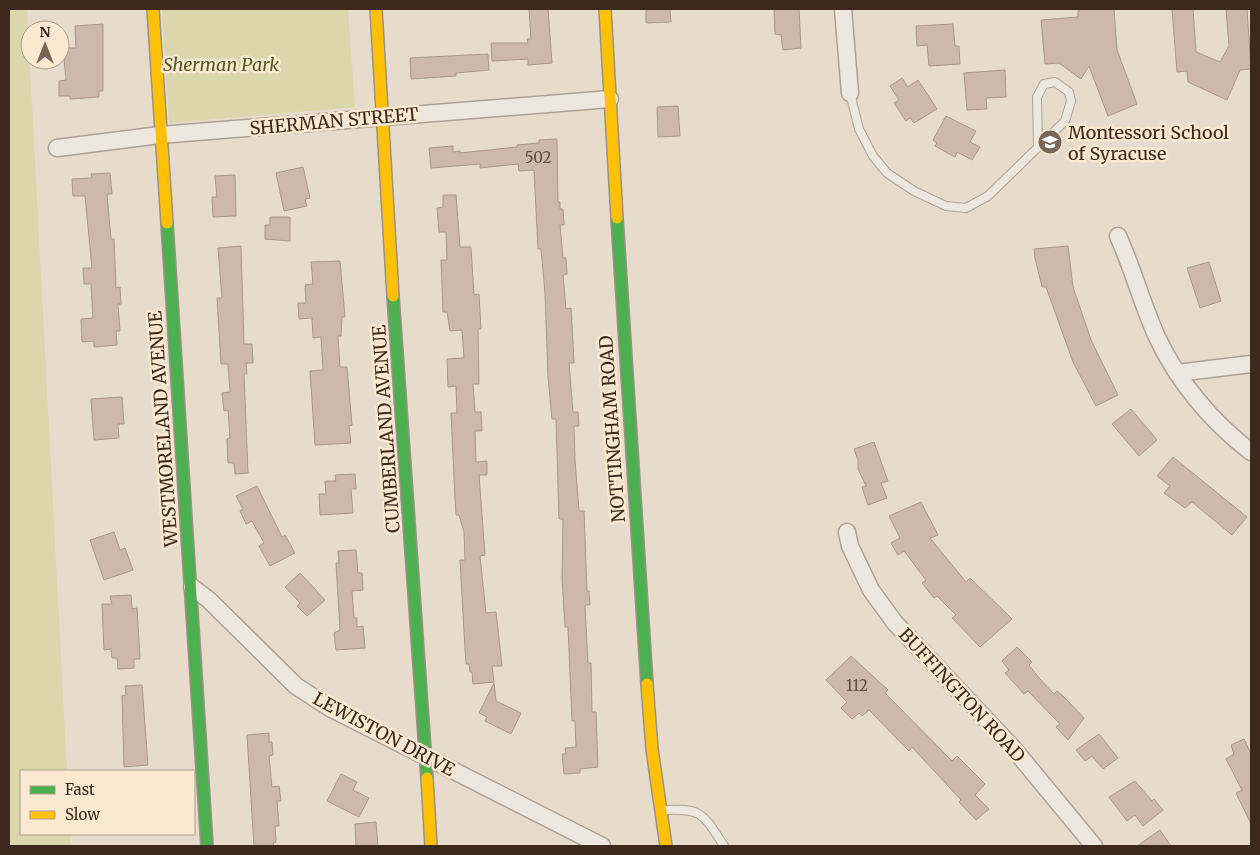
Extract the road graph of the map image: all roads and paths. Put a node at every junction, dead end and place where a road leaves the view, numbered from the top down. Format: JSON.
{"nodes":[{"id":1,"x":153,"y":9,"type":"edge"},
{"id":2,"x":376,"y":9,"type":"edge"},
{"id":3,"x":605,"y":9,"type":"edge"},
{"id":4,"x":843,"y":9,"type":"edge"},
{"id":5,"x":850,"y":93,"type":"joint"},
{"id":6,"x":610,"y":99,"type":"junction"},
{"id":7,"x":383,"y":116,"type":"junction"},
{"id":8,"x":160,"y":135,"type":"junction"},
{"id":9,"x":1038,"y":146,"type":"junction"},
{"id":10,"x":58,"y":148,"type":"dead end"},
{"id":11,"x":1118,"y":236,"type":"dead end"},
{"id":12,"x":1251,"y":364,"type":"edge"},
{"id":13,"x":1177,"y":373,"type":"junction"},
{"id":14,"x":1251,"y":452,"type":"edge"},
{"id":15,"x":847,"y":532,"type":"dead end"},
{"id":16,"x":192,"y":587,"type":"junction"},
{"id":17,"x":426,"y":757,"type":"junction"},
{"id":18,"x":661,"y":810,"type":"junction"},
{"id":19,"x":207,"y":846,"type":"edge"},
{"id":20,"x":431,"y":846,"type":"edge"},
{"id":21,"x":602,"y":846,"type":"edge"},
{"id":22,"x":666,"y":846,"type":"edge"},
{"id":23,"x":724,"y":846,"type":"edge"},
{"id":24,"x":1094,"y":846,"type":"edge"}],
"edges":[{"from":1,"to":8,"type":"street","name":"WESTMORELAND AVENUE"},
{"from":2,"to":7,"type":"street","name":"CUMBERLAND AVENUE"},
{"from":3,"to":6,"type":"street","name":"NOTTINGHAM ROAD"},
{"from":4,"to":5,"type":"street"},
{"from":5,"to":9,"type":"lane"},
{"from":6,"to":7,"type":"street","name":"SHERMAN STREET"},
{"from":6,"to":18,"type":"street","name":"NOTTINGHAM ROAD"},
{"from":7,"to":8,"type":"street","name":"SHERMAN STREET"},
{"from":7,"to":17,"type":"street","name":"CUMBERLAND AVENUE"},
{"from":8,"to":10,"type":"street","name":"SHERMAN STREET"},
{"from":8,"to":16,"type":"street","name":"WESTMORELAND AVENUE"},
{"from":9,"to":9,"type":"lane"},
{"from":11,"to":13,"type":"street"},
{"from":12,"to":13,"type":"street"},
{"from":13,"to":14,"type":"street"},
{"from":15,"to":24,"type":"street","name":"BUFFINGTON ROAD"},
{"from":16,"to":17,"type":"street","name":"LEWISTON DRIVE"},
{"from":16,"to":19,"type":"street","name":"WESTMORELAND AVENUE"},
{"from":17,"to":20,"type":"street","name":"CUMBERLAND AVENUE"},
{"from":17,"to":21,"type":"street","name":"LEWISTON DRIVE"},
{"from":18,"to":22,"type":"street","name":"NOTTINGHAM ROAD"},
{"from":18,"to":23,"type":"lane"}]}
